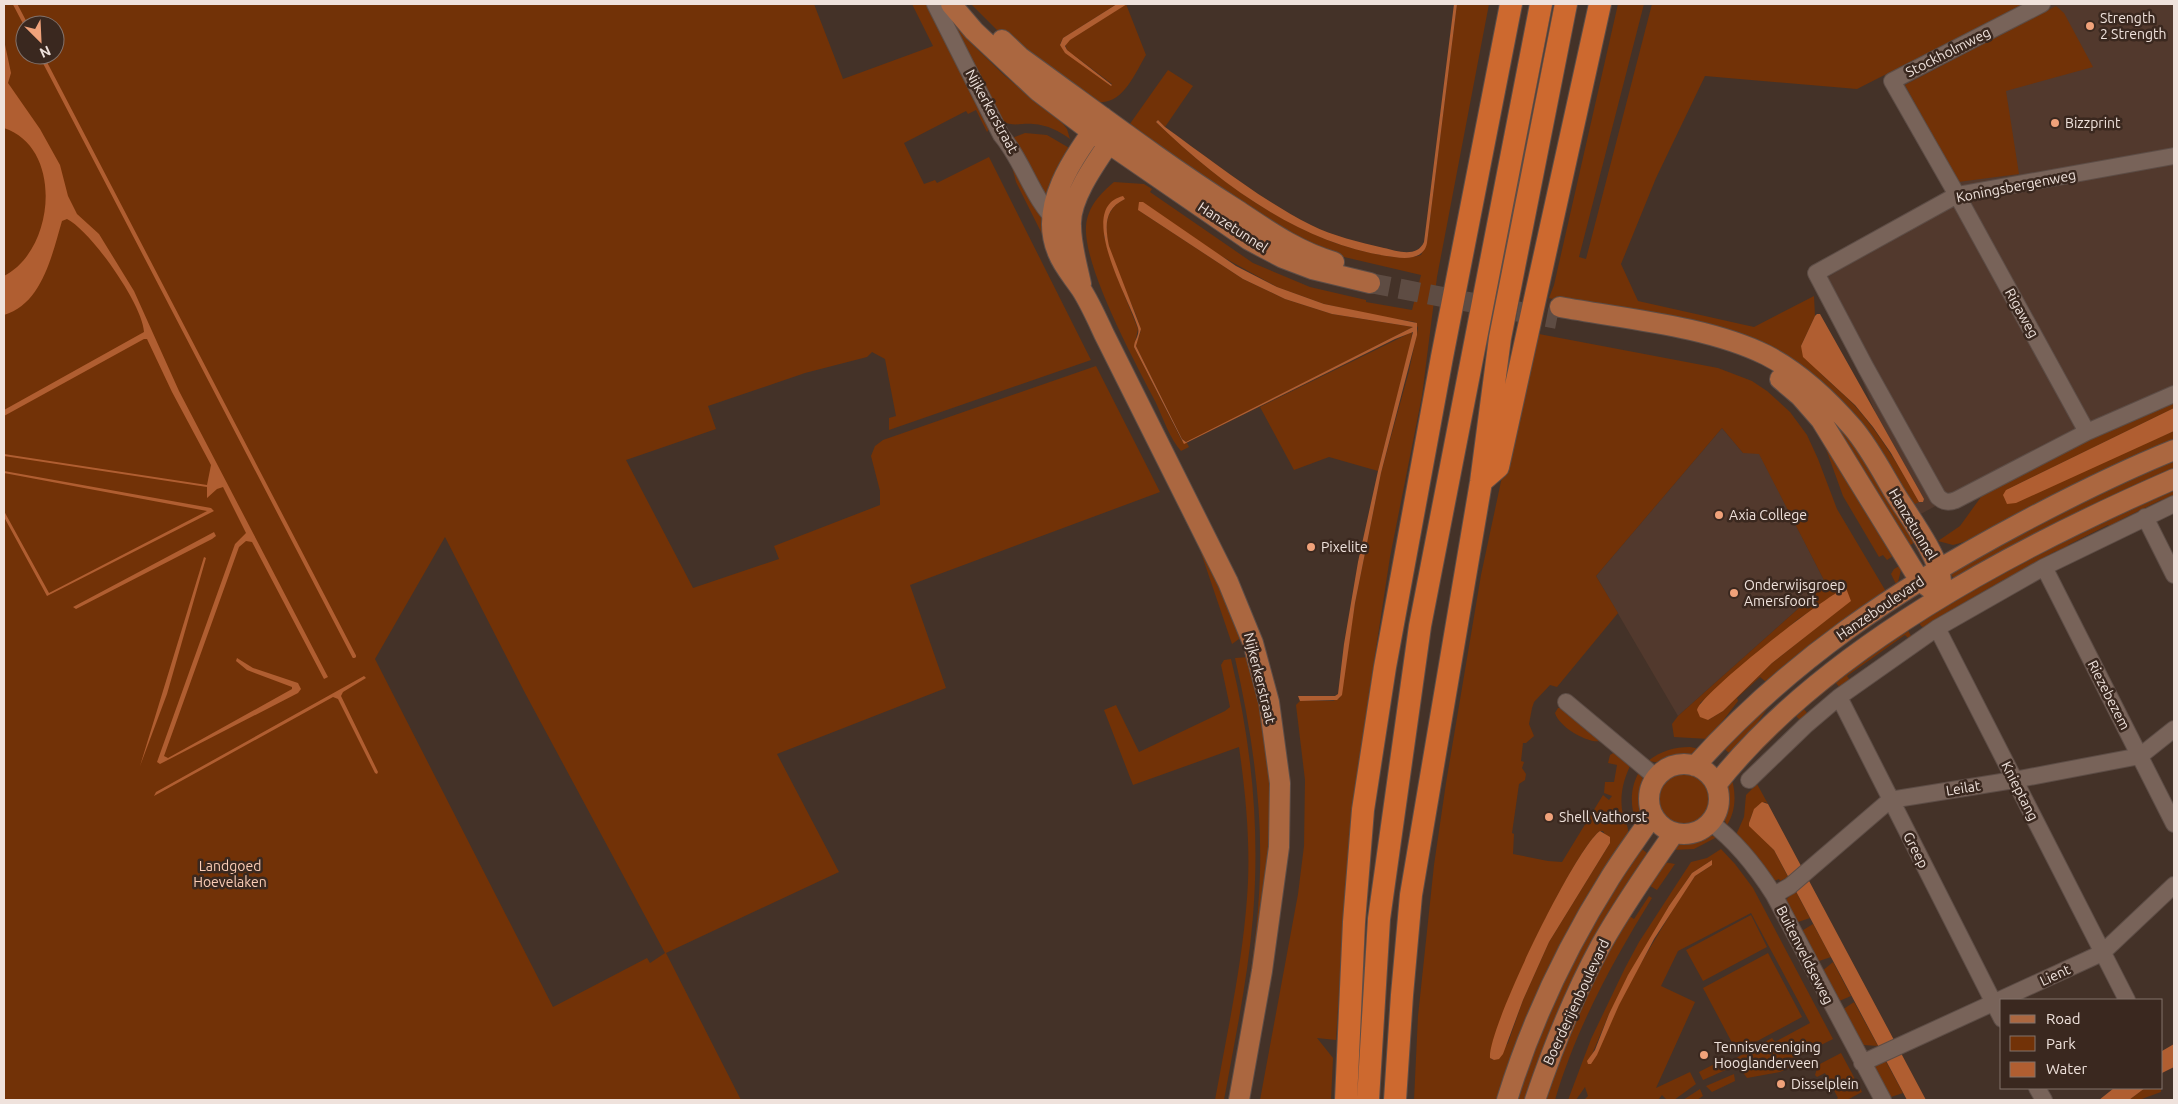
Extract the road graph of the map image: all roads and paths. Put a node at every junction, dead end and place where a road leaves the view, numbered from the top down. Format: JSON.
{"nodes":[{"id":1,"x":934,"y":4,"type":"edge"},
{"id":2,"x":951,"y":4,"type":"edge"},
{"id":3,"x":967,"y":4,"type":"edge"},
{"id":4,"x":1511,"y":4,"type":"edge"},
{"id":5,"x":1541,"y":4,"type":"edge"},
{"id":6,"x":1566,"y":4,"type":"edge"},
{"id":7,"x":1600,"y":4,"type":"edge"},
{"id":8,"x":2042,"y":4,"type":"edge"},
{"id":9,"x":1106,"y":130,"type":"junction"},
{"id":10,"x":2174,"y":156,"type":"edge"},
{"id":11,"x":1957,"y":195,"type":"junction"},
{"id":12,"x":1052,"y":217,"type":"junction"},
{"id":13,"x":1070,"y":226,"type":"junction"},
{"id":14,"x":1371,"y":277,"type":"tunnel mouth"},
{"id":15,"x":1082,"y":291,"type":"junction"},
{"id":16,"x":2174,"y":394,"type":"edge"},
{"id":17,"x":2087,"y":432,"type":"junction"},
{"id":18,"x":2174,"y":450,"type":"edge"},
{"id":19,"x":2174,"y":479,"type":"edge"},
{"id":20,"x":1481,"y":482,"type":"junction"},
{"id":21,"x":2174,"y":504,"type":"edge"},
{"id":22,"x":2145,"y":517,"type":"junction"},
{"id":23,"x":2044,"y":567,"type":"junction"},
{"id":24,"x":1940,"y":568,"type":"junction"},
{"id":25,"x":2174,"y":575,"type":"edge"},
{"id":26,"x":1920,"y":581,"type":"junction"},
{"id":27,"x":1942,"y":598,"type":"junction"},
{"id":28,"x":1937,"y":628,"type":"junction"},
{"id":29,"x":1839,"y":697,"type":"junction"},
{"id":30,"x":1566,"y":702,"type":"dead end"},
{"id":31,"x":2174,"y":729,"type":"edge"},
{"id":32,"x":2140,"y":756,"type":"junction"},
{"id":33,"x":1695,"y":766,"type":"junction"},
{"id":34,"x":1656,"y":778,"type":"junction"},
{"id":35,"x":1749,"y":780,"type":"dead end"},
{"id":36,"x":2014,"y":780,"type":"junction"},
{"id":37,"x":1716,"y":785,"type":"junction"},
{"id":38,"x":1890,"y":800,"type":"junction"},
{"id":39,"x":1653,"y":815,"type":"junction"},
{"id":40,"x":1710,"y":822,"type":"junction"},
{"id":41,"x":2174,"y":824,"type":"edge"},
{"id":42,"x":1674,"y":832,"type":"junction"},
{"id":43,"x":2174,"y":884,"type":"edge"},
{"id":44,"x":1774,"y":895,"type":"junction"},
{"id":45,"x":2102,"y":953,"type":"junction"},
{"id":46,"x":2003,"y":999,"type":"edge"},
{"id":47,"x":2126,"y":999,"type":"edge"},
{"id":48,"x":2000,"y":1000,"type":"edge"},
{"id":49,"x":1994,"y":1003,"type":"junction"},
{"id":50,"x":2000,"y":1015,"type":"edge"},
{"id":51,"x":1862,"y":1062,"type":"junction"},
{"id":52,"x":1240,"y":1100,"type":"edge"},
{"id":53,"x":1346,"y":1100,"type":"edge"},
{"id":54,"x":1368,"y":1100,"type":"edge"},
{"id":55,"x":1395,"y":1100,"type":"edge"},
{"id":56,"x":1506,"y":1100,"type":"edge"},
{"id":57,"x":1535,"y":1100,"type":"edge"},
{"id":58,"x":1883,"y":1100,"type":"edge"}],
"edges":[{"from":1,"to":12,"type":"street","name":"Nijkerkerstraat"},
{"from":2,"to":9,"type":"main road"},
{"from":3,"to":9,"type":"main road"},
{"from":4,"to":53,"type":"highway"},
{"from":5,"to":54,"type":"highway"},
{"from":6,"to":20,"type":"highway"},
{"from":7,"to":20,"type":"highway"},
{"from":8,"to":11,"type":"street","name":"Stockholmweg"},
{"from":9,"to":12,"type":"main road","name":"Nijkerkerstraat"},
{"from":9,"to":13,"type":"main road","name":"Nijkerkerstraat"},
{"from":9,"to":14,"type":"main road","name":"Hanzetunnel"},
{"from":10,"to":11,"type":"street","name":"Koningsbergenweg"},
{"from":11,"to":17,"type":"street","name":"Rigaweg"},
{"from":11,"to":17,"type":"street","name":"Koningsbergenweg"},
{"from":12,"to":13,"type":"street","name":"Nijkerkerstraat"},
{"from":12,"to":15,"type":"main road","name":"Nijkerkerstraat"},
{"from":13,"to":15,"type":"main road","name":"Nijkerkerstraat"},
{"from":15,"to":52,"type":"main road","name":"Nijkerkerstraat"},
{"from":16,"to":17,"type":"street"},
{"from":18,"to":24,"type":"main road","name":"Hanzeboulevard"},
{"from":19,"to":27,"type":"main road","name":"Hanzeboulevard"},
{"from":20,"to":55,"type":"highway"},
{"from":21,"to":22,"type":"street"},
{"from":22,"to":23,"type":"street"},
{"from":22,"to":25,"type":"street"},
{"from":23,"to":28,"type":"street"},
{"from":23,"to":32,"type":"street","name":"Riezebezem"},
{"from":24,"to":26,"type":"main road","name":"Hanzeboulevard"},
{"from":24,"to":26,"type":"main road","name":"Hanzetunnel"},
{"from":24,"to":27,"type":"main road","name":"Hanzetunnel"},
{"from":26,"to":27,"type":"main road","name":"Hanzetunnel"},
{"from":26,"to":33,"type":"main road","name":"Hanzeboulevard"},
{"from":27,"to":37,"type":"main road","name":"Hanzeboulevard"},
{"from":28,"to":29,"type":"street"},
{"from":28,"to":36,"type":"street","name":"Knieptang"},
{"from":29,"to":35,"type":"street"},
{"from":29,"to":38,"type":"street","name":"Greep"},
{"from":30,"to":34,"type":"street"},
{"from":31,"to":32,"type":"street","name":"Leilat"},
{"from":32,"to":36,"type":"street","name":"Leilat"},
{"from":32,"to":41,"type":"street","name":"Riezebezem"},
{"from":33,"to":34,"type":"main road"},
{"from":33,"to":37,"type":"main road"},
{"from":34,"to":39,"type":"main road"},
{"from":36,"to":38,"type":"street","name":"Leilat"},
{"from":36,"to":45,"type":"street","name":"Knieptang"},
{"from":37,"to":40,"type":"main road"},
{"from":38,"to":44,"type":"street"},
{"from":38,"to":49,"type":"street","name":"Greep"},
{"from":39,"to":42,"type":"main road"},
{"from":39,"to":56,"type":"main road","name":"Boerderijenboulevard"},
{"from":40,"to":42,"type":"main road"},
{"from":40,"to":44,"type":"street","name":"Buitenveldseweg"},
{"from":42,"to":57,"type":"main road","name":"Boerderijenboulevard"},
{"from":43,"to":45,"type":"street","name":"Lient"},
{"from":44,"to":51,"type":"street","name":"Buitenveldseweg"},
{"from":45,"to":46,"type":"street","name":"Lient"},
{"from":45,"to":47,"type":"street","name":"Knieptang"},
{"from":48,"to":49,"type":"street","name":"Lient"},
{"from":49,"to":50,"type":"street","name":"Greep"},
{"from":49,"to":51,"type":"street","name":"Lient"},
{"from":51,"to":58,"type":"street","name":"Buitenveldseweg"}]}
